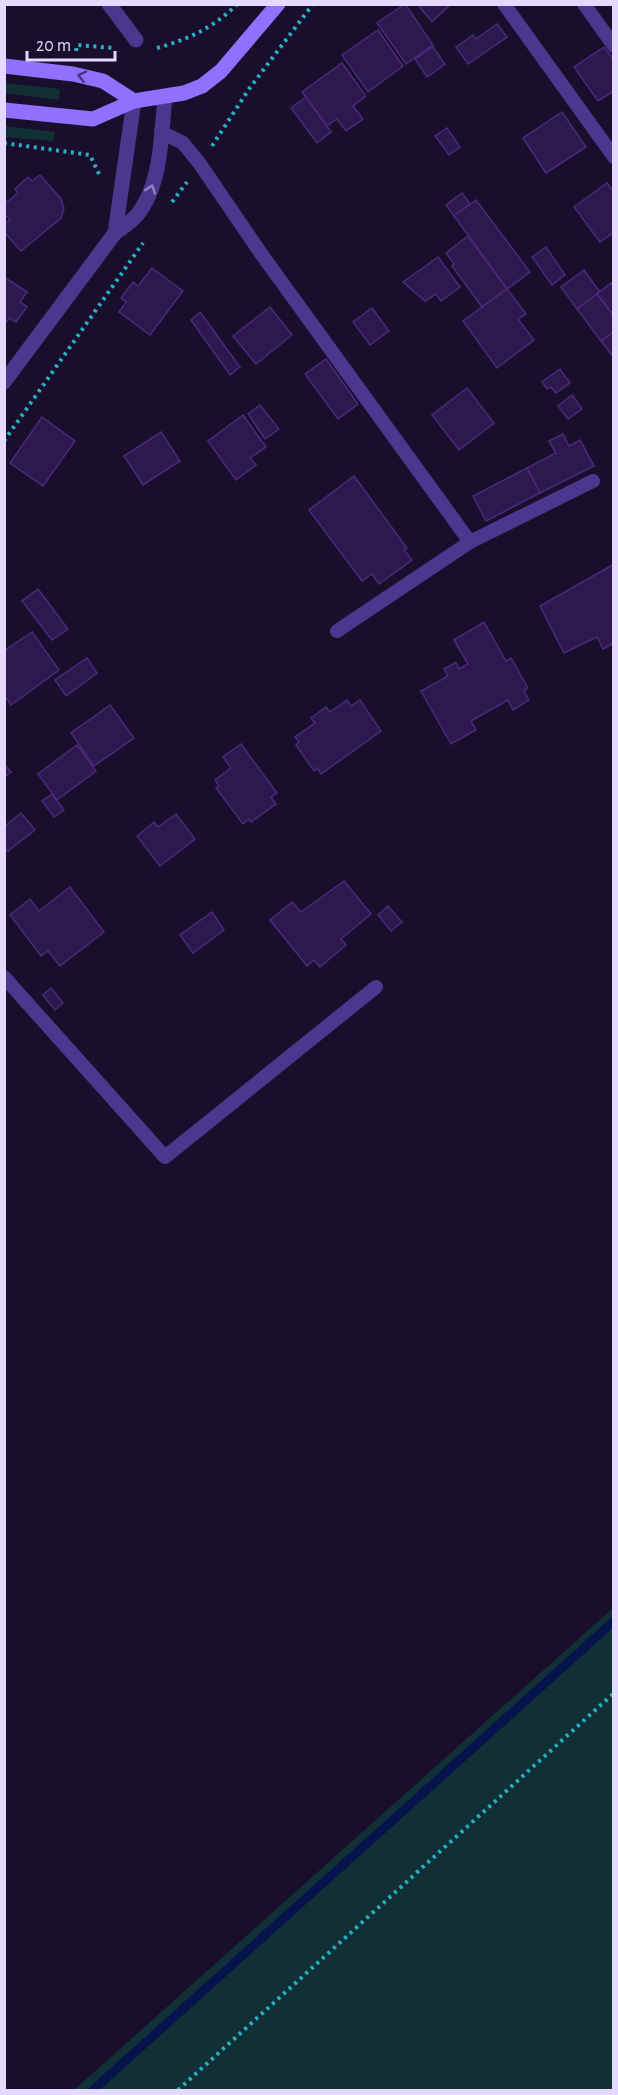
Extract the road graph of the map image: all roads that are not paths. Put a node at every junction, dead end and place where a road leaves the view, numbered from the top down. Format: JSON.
{"nodes":[{"id":1,"x":109,"y":4,"type":"edge"},
{"id":2,"x":278,"y":4,"type":"edge"},
{"id":3,"x":504,"y":4,"type":"edge"},
{"id":4,"x":584,"y":4,"type":"edge"},
{"id":5,"x":136,"y":40,"type":"dead end"},
{"id":6,"x":614,"y":46,"type":"edge"},
{"id":7,"x":4,"y":66,"type":"edge"},
{"id":8,"x":165,"y":97,"type":"junction"},
{"id":9,"x":134,"y":101,"type":"junction"},
{"id":10,"x":4,"y":110,"type":"edge"},
{"id":11,"x":161,"y":132,"type":"junction"},
{"id":12,"x":614,"y":156,"type":"edge"},
{"id":13,"x":115,"y":234,"type":"junction"},
{"id":14,"x":4,"y":382,"type":"edge"},
{"id":15,"x":593,"y":481,"type":"dead end"},
{"id":16,"x":470,"y":542,"type":"junction"},
{"id":17,"x":337,"y":631,"type":"dead end"},
{"id":18,"x":4,"y":977,"type":"edge"},
{"id":19,"x":376,"y":987,"type":"dead end"}],
"edges":[{"from":1,"to":5,"type":"street"},
{"from":2,"to":8,"type":"main road"},
{"from":3,"to":12,"type":"lane"},
{"from":4,"to":6,"type":"lane"},
{"from":9,"to":7,"type":"main road","one_way":true},
{"from":8,"to":9,"type":"main road"},
{"from":8,"to":11,"type":"street"},
{"from":9,"to":10,"type":"main road"},
{"from":9,"to":13,"type":"street"},
{"from":13,"to":11,"type":"street","one_way":true},
{"from":11,"to":16,"type":"lane"},
{"from":13,"to":14,"type":"street"},
{"from":15,"to":16,"type":"lane"},
{"from":16,"to":17,"type":"lane"},
{"from":18,"to":19,"type":"lane"}]}
